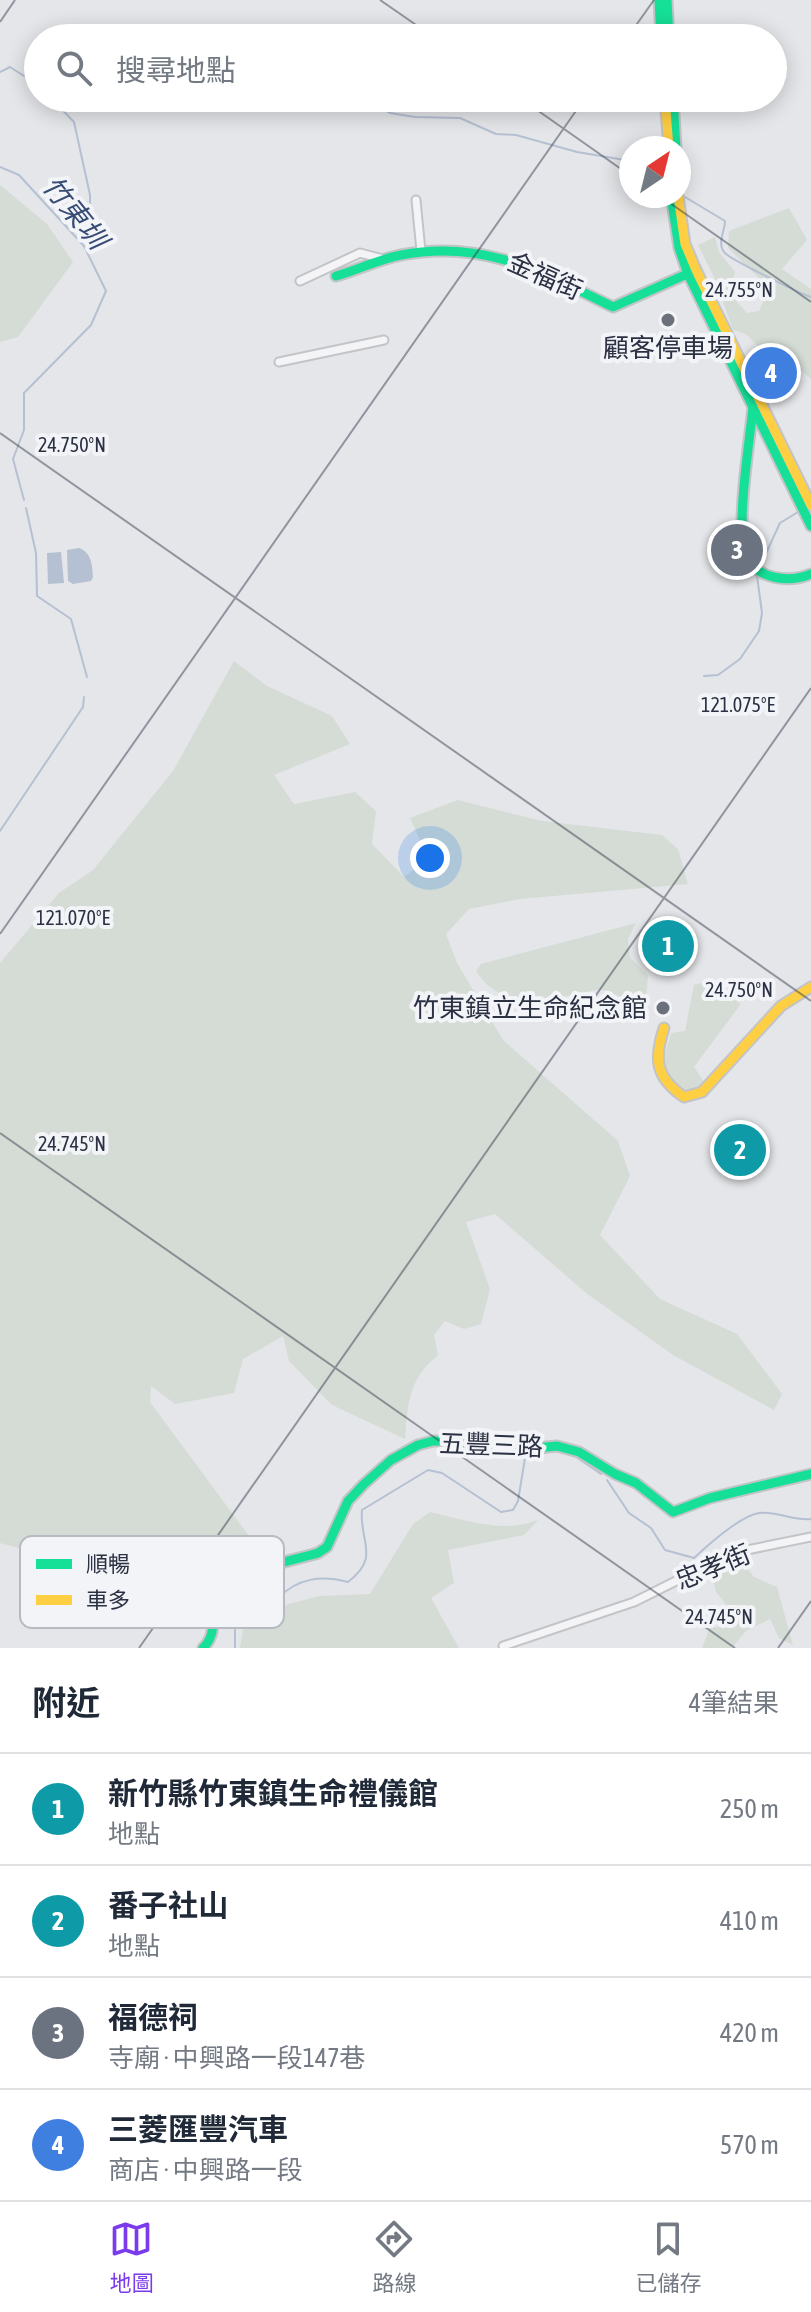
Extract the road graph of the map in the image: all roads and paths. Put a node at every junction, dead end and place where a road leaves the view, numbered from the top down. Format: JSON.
{"nodes":[{"id":1,"x":659,"y":0,"type":"edge"},
{"id":2,"x":667,"y":0,"type":"edge"},
{"id":3,"x":660,"y":24,"type":"edge"},
{"id":4,"x":668,"y":24,"type":"edge"},
{"id":5,"x":666,"y":112,"type":"edge"},
{"id":6,"x":674,"y":112,"type":"edge"},
{"id":7,"x":668,"y":136,"type":"edge"},
{"id":8,"x":675,"y":136,"type":"edge"},
{"id":9,"x":416,"y":200,"type":"dead end"},
{"id":10,"x":673,"y":208,"type":"edge"},
{"id":11,"x":680,"y":208,"type":"edge"},
{"id":12,"x":421,"y":251,"type":"junction"},
{"id":13,"x":385,"y":260,"type":"junction"},
{"id":14,"x":692,"y":272,"type":"junction"},
{"id":15,"x":336,"y":276,"type":"dead end"},
{"id":16,"x":300,"y":281,"type":"dead end"},
{"id":17,"x":384,"y":340,"type":"dead end"},
{"id":18,"x":279,"y":362,"type":"dead end"},
{"id":19,"x":757,"y":395,"type":"junction"},
{"id":20,"x":753,"y":407,"type":"junction"},
{"id":21,"x":811,"y":505,"type":"edge"},
{"id":22,"x":811,"y":526,"type":"edge"},
{"id":23,"x":811,"y":574,"type":"edge"},
{"id":24,"x":811,"y":987,"type":"edge"},
{"id":25,"x":664,"y":1028,"type":"dead end"},
{"id":26,"x":811,"y":1474,"type":"edge"},
{"id":27,"x":811,"y":1537,"type":"edge"},
{"id":28,"x":284,"y":1564,"type":"edge"},
{"id":29,"x":213,"y":1628,"type":"edge"},
{"id":30,"x":503,"y":1646,"type":"dead end"},
{"id":31,"x":203,"y":1648,"type":"edge"}],
"edges":[{"from":1,"to":3,"type":"street"},
{"from":2,"to":4,"type":"street"},
{"from":5,"to":7,"type":"street"},
{"from":6,"to":8,"type":"street"},
{"from":9,"to":12,"type":"street"},
{"from":10,"to":14,"type":"street"},
{"from":11,"to":14,"type":"street"},
{"from":12,"to":13,"type":"street","name":"金福街"},
{"from":12,"to":14,"type":"street","name":"金福街"},
{"from":13,"to":15,"type":"street","name":"金福街"},
{"from":13,"to":16,"type":"street","name":"金福街"},
{"from":14,"to":19,"type":"street"},
{"from":14,"to":20,"type":"street"},
{"from":17,"to":18,"type":"street"},
{"from":19,"to":20,"type":"street"},
{"from":19,"to":21,"type":"street"},
{"from":20,"to":22,"type":"street"},
{"from":20,"to":23,"type":"street"},
{"from":24,"to":25,"type":"street"},
{"from":26,"to":28,"type":"street","name":"五豐三路"},
{"from":27,"to":30,"type":"street","name":"忠孝街"},
{"from":29,"to":31,"type":"street","name":"五豐三路"}]}
